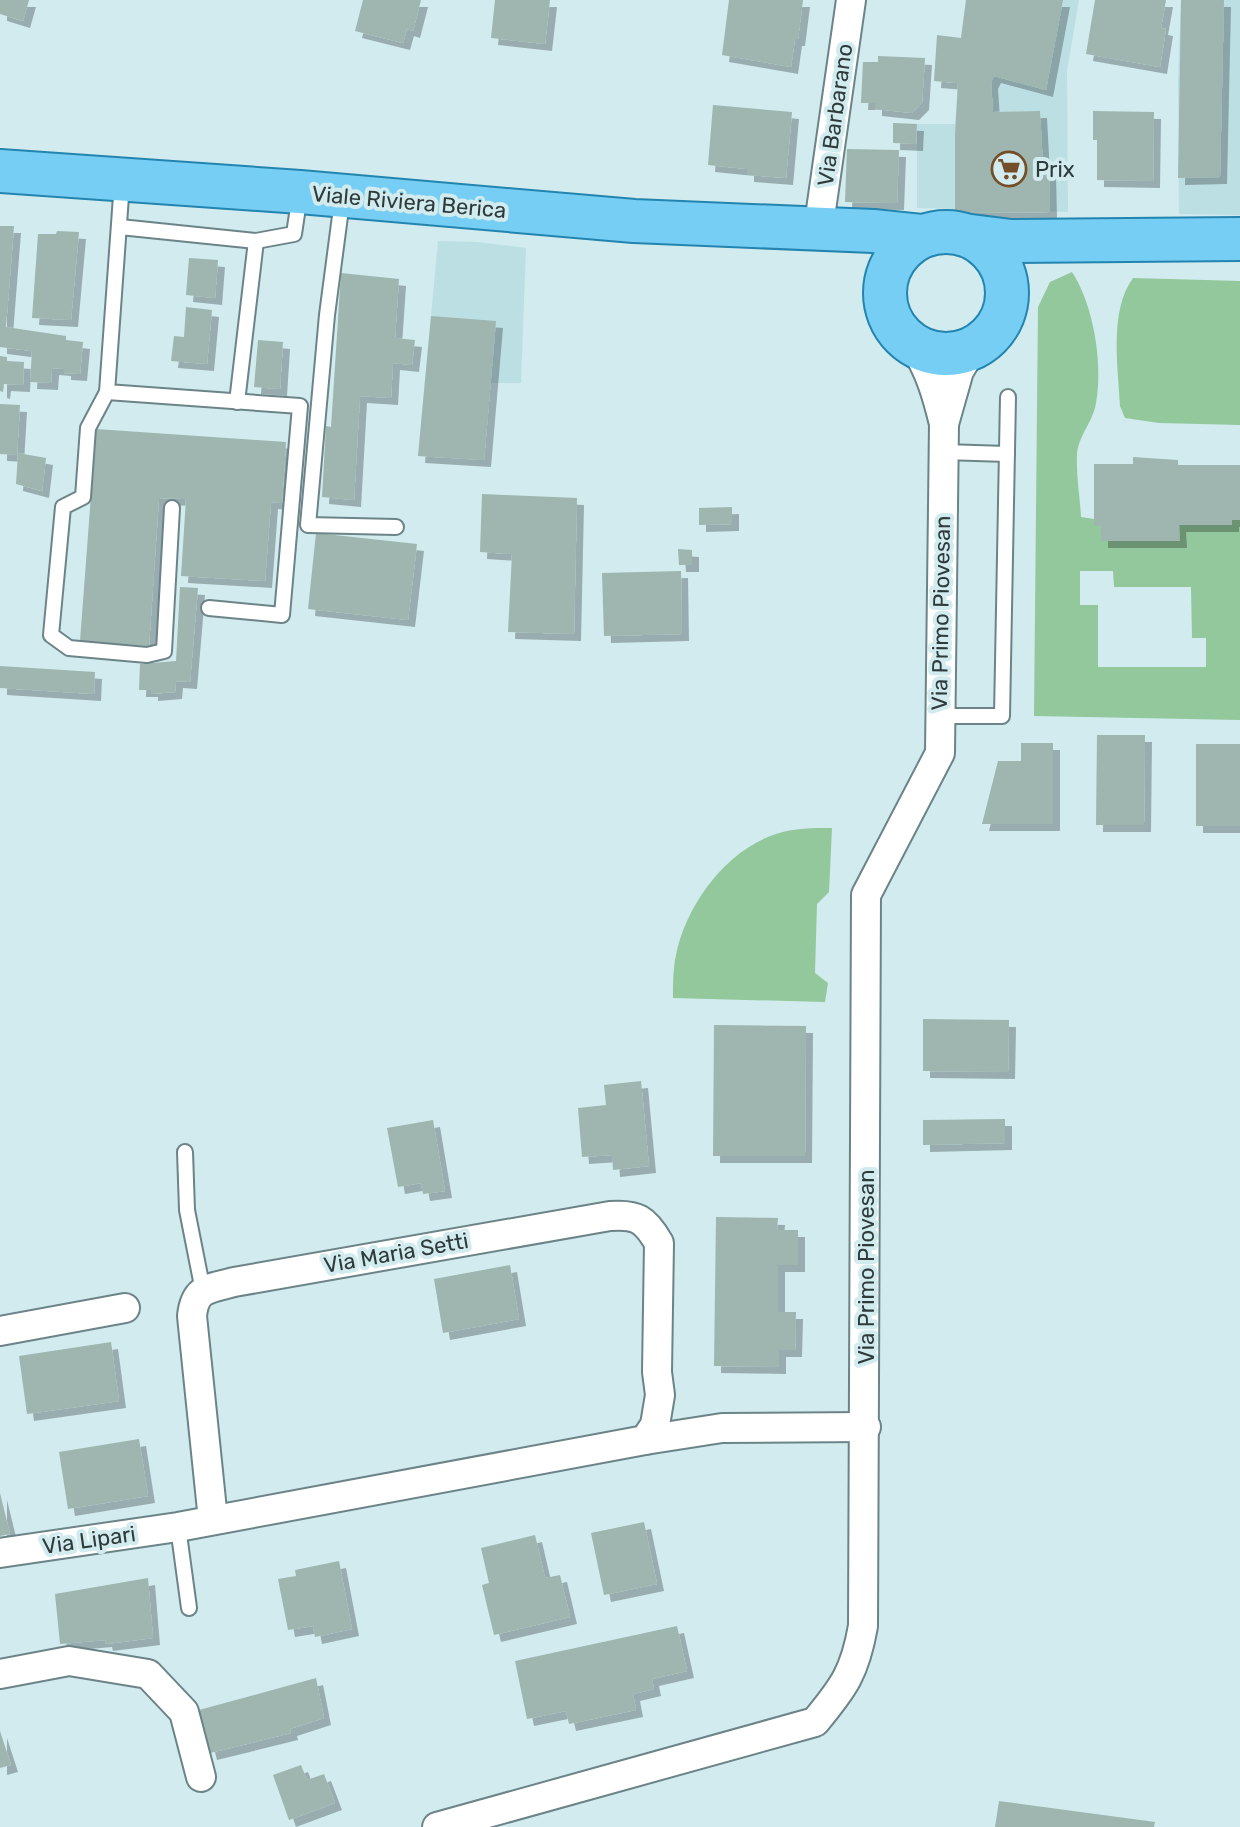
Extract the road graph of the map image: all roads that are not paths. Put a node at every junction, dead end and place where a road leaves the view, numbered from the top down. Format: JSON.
{"nodes":[{"id":1,"x":851,"y":0,"type":"edge"},
{"id":2,"x":0,"y":171,"type":"edge"},
{"id":3,"x":123,"y":181,"type":"junction"},
{"id":4,"x":300,"y":192,"type":"junction"},
{"id":5,"x":343,"y":196,"type":"junction"},
{"id":6,"x":120,"y":227,"type":"junction"},
{"id":7,"x":818,"y":231,"type":"junction"},
{"id":8,"x":921,"y":236,"type":"junction"},
{"id":9,"x":971,"y":236,"type":"junction"},
{"id":10,"x":1084,"y":239,"type":"junction"},
{"id":11,"x":1240,"y":239,"type":"edge"},
{"id":12,"x":256,"y":241,"type":"junction"},
{"id":13,"x":1007,"y":298,"type":"junction"},
{"id":14,"x":887,"y":311,"type":"junction"},
{"id":15,"x":914,"y":346,"type":"junction"},
{"id":16,"x":973,"y":348,"type":"junction"},
{"id":17,"x":107,"y":392,"type":"junction"},
{"id":18,"x":1008,"y":397,"type":"dead end"},
{"id":19,"x":237,"y":402,"type":"junction"},
{"id":20,"x":943,"y":438,"type":"junction"},
{"id":21,"x":1007,"y":454,"type":"junction"},
{"id":22,"x":172,"y":508,"type":"dead end"},
{"id":23,"x":396,"y":527,"type":"dead end"},
{"id":24,"x":209,"y":608,"type":"dead end"},
{"id":25,"x":940,"y":716,"type":"junction"},
{"id":26,"x":185,"y":1152,"type":"dead end"},
{"id":27,"x":203,"y":1291,"type":"junction"},
{"id":28,"x":125,"y":1308,"type":"dead end"},
{"id":29,"x":0,"y":1331,"type":"edge"},
{"id":30,"x":660,"y":1395,"type":"junction"},
{"id":31,"x":866,"y":1427,"type":"junction"},
{"id":32,"x":722,"y":1428,"type":"junction"},
{"id":33,"x":645,"y":1440,"type":"junction"},
{"id":34,"x":213,"y":1520,"type":"junction"},
{"id":35,"x":178,"y":1527,"type":"junction"},
{"id":36,"x":0,"y":1553,"type":"edge"},
{"id":37,"x":189,"y":1608,"type":"dead end"},
{"id":38,"x":0,"y":1674,"type":"edge"},
{"id":39,"x":201,"y":1777,"type":"dead end"},
{"id":40,"x":437,"y":1827,"type":"edge"}],
"edges":[{"from":1,"to":7,"type":"street","name":"Via Barbarano"},
{"from":2,"to":3,"type":"main road","name":"Viale Riviera Berica"},
{"from":3,"to":4,"type":"main road","name":"Viale Riviera Berica"},
{"from":3,"to":6,"type":"lane"},
{"from":4,"to":5,"type":"main road","name":"Viale Riviera Berica"},
{"from":4,"to":12,"type":"lane"},
{"from":5,"to":7,"type":"main road","name":"Viale Riviera Berica"},
{"from":5,"to":23,"type":"lane"},
{"from":6,"to":12,"type":"lane"},
{"from":6,"to":17,"type":"lane"},
{"from":7,"to":8,"type":"main road","name":"Viale Riviera Berica"},
{"from":7,"to":14,"type":"main road","name":"Viale Riviera Berica"},
{"from":8,"to":9,"type":"main road"},
{"from":8,"to":14,"type":"main road"},
{"from":9,"to":10,"type":"main road"},
{"from":9,"to":13,"type":"main road"},
{"from":10,"to":11,"type":"main road"},
{"from":10,"to":13,"type":"main road"},
{"from":12,"to":19,"type":"lane"},
{"from":13,"to":16,"type":"main road"},
{"from":14,"to":15,"type":"main road"},
{"from":15,"to":16,"type":"main road"},
{"from":15,"to":20,"type":"street"},
{"from":16,"to":20,"type":"street"},
{"from":17,"to":19,"type":"lane"},
{"from":17,"to":22,"type":"lane"},
{"from":18,"to":21,"type":"lane"},
{"from":19,"to":24,"type":"lane"},
{"from":20,"to":21,"type":"lane"},
{"from":20,"to":25,"type":"street","name":"Via Primo Piovesan"},
{"from":21,"to":25,"type":"lane"},
{"from":25,"to":31,"type":"street","name":"Via Primo Piovesan"},
{"from":26,"to":27,"type":"lane"},
{"from":27,"to":30,"type":"street","name":"Via Maria Setti"},
{"from":27,"to":34,"type":"street"},
{"from":28,"to":29,"type":"street"},
{"from":30,"to":32,"type":"street"},
{"from":30,"to":33,"type":"street","name":"Via Maria Setti"},
{"from":31,"to":32,"type":"street"},
{"from":31,"to":40,"type":"street","name":"Via Primo Piovesan"},
{"from":32,"to":33,"type":"street"},
{"from":33,"to":34,"type":"street"},
{"from":34,"to":35,"type":"street"},
{"from":35,"to":36,"type":"street","name":"Via Lipari"},
{"from":35,"to":37,"type":"lane"},
{"from":38,"to":39,"type":"street"}]}
